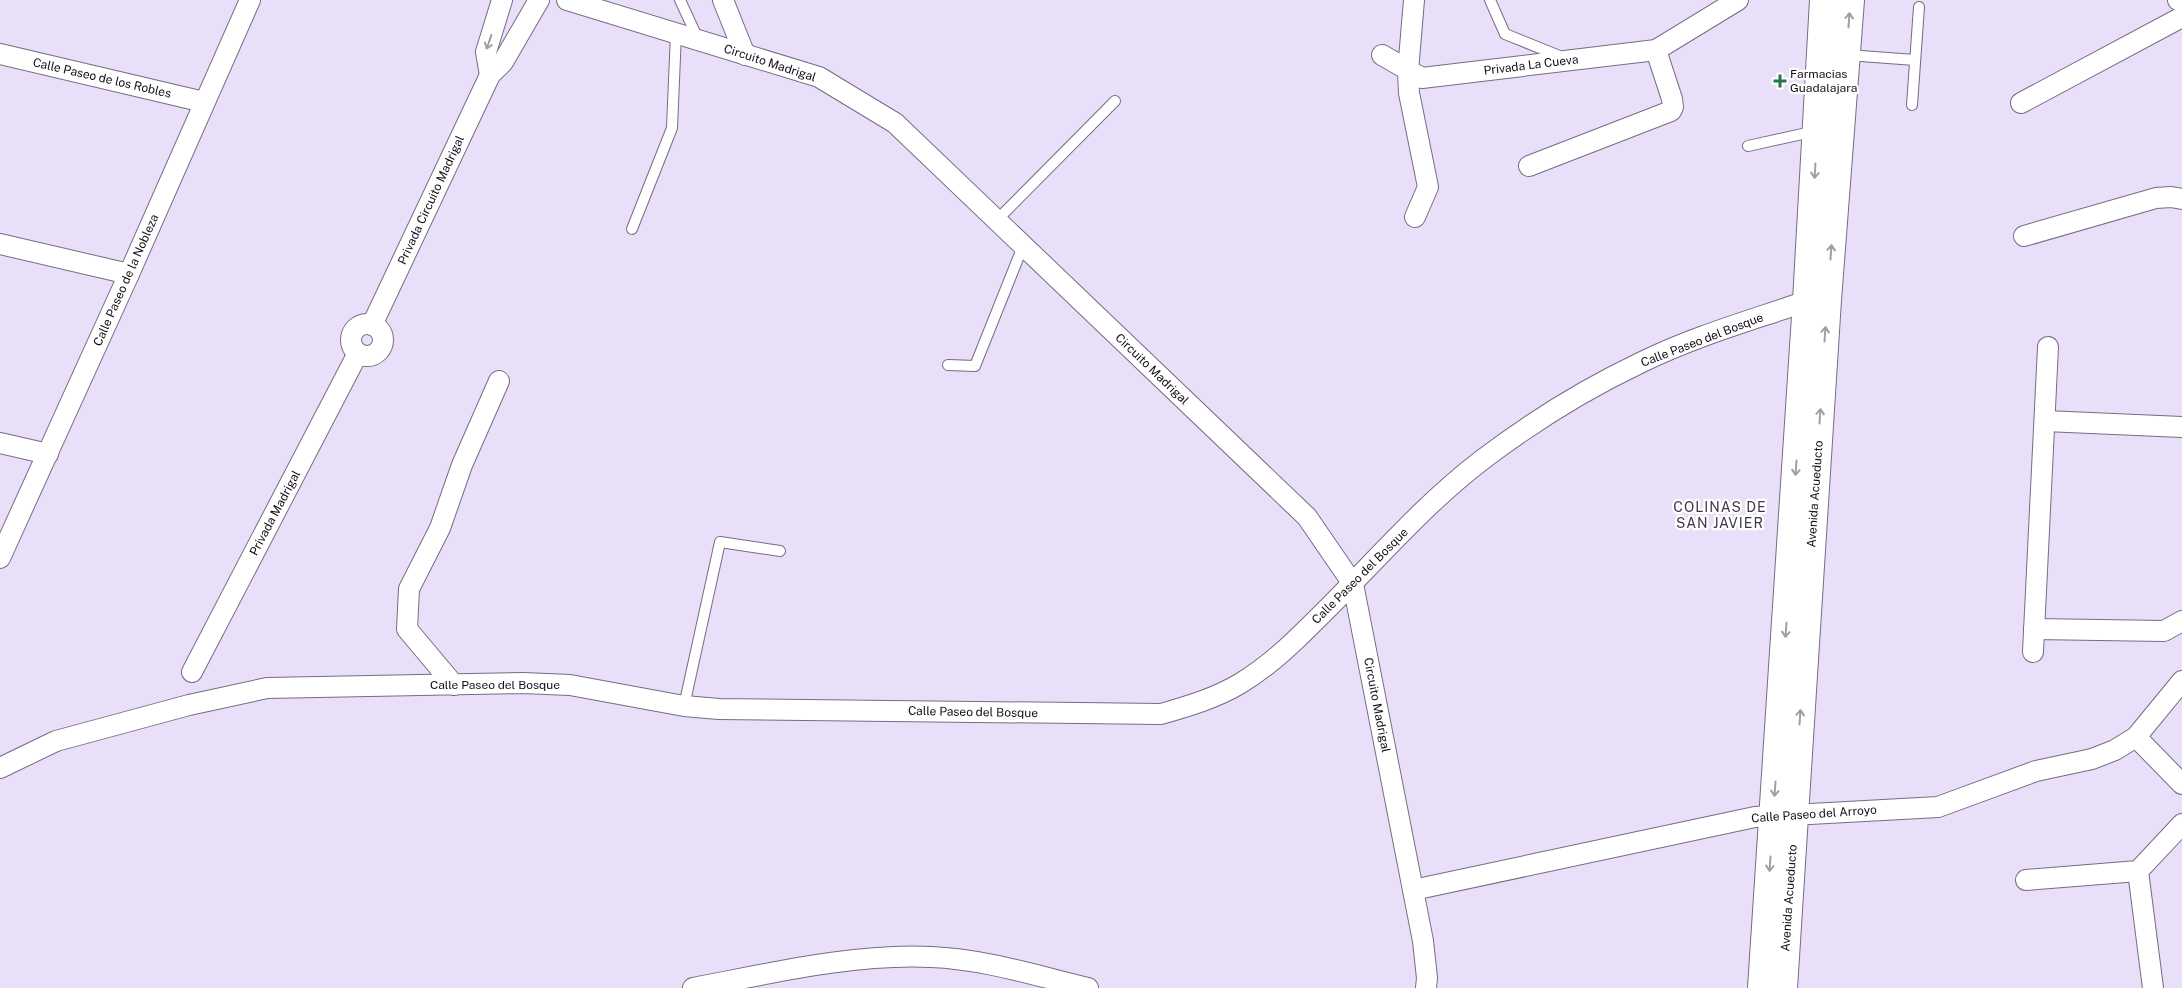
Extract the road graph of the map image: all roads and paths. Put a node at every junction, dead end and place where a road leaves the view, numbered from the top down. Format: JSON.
{"nodes":[{"id":1,"x":250,"y":0,"type":"edge"},
{"id":2,"x":502,"y":0,"type":"edge"},
{"id":3,"x":540,"y":0,"type":"edge"},
{"id":4,"x":567,"y":0,"type":"edge"},
{"id":5,"x":680,"y":0,"type":"edge"},
{"id":6,"x":723,"y":0,"type":"edge"},
{"id":7,"x":1414,"y":0,"type":"edge"},
{"id":8,"x":1490,"y":0,"type":"edge"},
{"id":9,"x":1738,"y":0,"type":"edge"},
{"id":10,"x":1824,"y":0,"type":"edge"},
{"id":11,"x":1850,"y":0,"type":"edge"},
{"id":12,"x":2178,"y":0,"type":"edge"},
{"id":13,"x":2182,"y":2,"type":"edge"},
{"id":14,"x":1919,"y":7,"type":"dead end"},
{"id":15,"x":2182,"y":17,"type":"edge"},
{"id":16,"x":676,"y":34,"type":"junction"},
{"id":17,"x":698,"y":40,"type":"junction"},
{"id":18,"x":1656,"y":50,"type":"junction"},
{"id":19,"x":0,"y":54,"type":"edge"},
{"id":20,"x":745,"y":54,"type":"junction"},
{"id":21,"x":1846,"y":54,"type":"junction"},
{"id":22,"x":1382,"y":55,"type":"dead end"},
{"id":23,"x":1570,"y":60,"type":"junction"},
{"id":24,"x":1915,"y":60,"type":"junction"},
{"id":25,"x":1408,"y":71,"type":"junction"},
{"id":26,"x":490,"y":75,"type":"junction"},
{"id":27,"x":1115,"y":101,"type":"dead end"},
{"id":28,"x":204,"y":102,"type":"junction"},
{"id":29,"x":2021,"y":103,"type":"dead end"},
{"id":30,"x":1912,"y":105,"type":"dead end"},
{"id":31,"x":1817,"y":131,"type":"junction"},
{"id":32,"x":1748,"y":146,"type":"dead end"},
{"id":33,"x":1529,"y":166,"type":"dead end"},
{"id":34,"x":2178,"y":195,"type":"edge"},
{"id":35,"x":1415,"y":217,"type":"dead end"},
{"id":36,"x":997,"y":220,"type":"junction"},
{"id":37,"x":632,"y":229,"type":"dead end"},
{"id":38,"x":2024,"y":236,"type":"dead end"},
{"id":39,"x":0,"y":244,"type":"edge"},
{"id":40,"x":1023,"y":246,"type":"junction"},
{"id":41,"x":129,"y":274,"type":"junction"},
{"id":42,"x":1817,"y":300,"type":"junction"},
{"id":43,"x":2048,"y":347,"type":"dead end"},
{"id":44,"x":358,"y":353,"type":"joint"},
{"id":45,"x":948,"y":365,"type":"dead end"},
{"id":46,"x":499,"y":381,"type":"dead end"},
{"id":47,"x":2045,"y":421,"type":"junction"},
{"id":48,"x":2182,"y":427,"type":"edge"},
{"id":49,"x":0,"y":443,"type":"edge"},
{"id":50,"x":48,"y":454,"type":"junction"},
{"id":51,"x":780,"y":551,"type":"dead end"},
{"id":52,"x":0,"y":558,"type":"edge"},
{"id":53,"x":1353,"y":584,"type":"junction"},
{"id":54,"x":2182,"y":622,"type":"edge"},
{"id":55,"x":2034,"y":629,"type":"junction"},
{"id":56,"x":2033,"y":652,"type":"dead end"},
{"id":57,"x":192,"y":672,"type":"dead end"},
{"id":58,"x":2182,"y":681,"type":"edge"},
{"id":59,"x":454,"y":685,"type":"junction"},
{"id":60,"x":684,"y":706,"type":"junction"},
{"id":61,"x":2136,"y":737,"type":"junction"},
{"id":62,"x":0,"y":768,"type":"edge"},
{"id":63,"x":2182,"y":784,"type":"edge"},
{"id":64,"x":1784,"y":815,"type":"junction"},
{"id":65,"x":2182,"y":824,"type":"edge"},
{"id":66,"x":2138,"y":871,"type":"junction"},
{"id":67,"x":2026,"y":880,"type":"dead end"},
{"id":68,"x":1414,"y":890,"type":"junction"},
{"id":69,"x":693,"y":988,"type":"edge"},
{"id":70,"x":1088,"y":988,"type":"edge"},
{"id":71,"x":1426,"y":988,"type":"edge"},
{"id":72,"x":1762,"y":988,"type":"edge"},
{"id":73,"x":1783,"y":988,"type":"edge"},
{"id":74,"x":2153,"y":988,"type":"edge"}],
"edges":[{"from":1,"to":28,"type":"street","name":"Calle Paseo de la Nobleza"},
{"from":2,"to":26,"type":"street","one_way":true},
{"from":3,"to":26,"type":"street","name":"Privada Circuito Madrigal"},
{"from":4,"to":16,"type":"street","name":"Circuito Madrigal"},
{"from":5,"to":17,"type":"lane"},
{"from":6,"to":20,"type":"street"},
{"from":7,"to":25,"type":"street"},
{"from":8,"to":23,"type":"lane"},
{"from":9,"to":18,"type":"street","name":"Privada La Cueva"},
{"from":10,"to":31,"type":"main road","name":"Avenida Acueducto"},
{"from":21,"to":11,"type":"main road","name":"Avenida Acueducto","one_way":true},
{"from":12,"to":13,"type":"street"},
{"from":14,"to":24,"type":"lane"},
{"from":15,"to":29,"type":"street"},
{"from":16,"to":17,"type":"street","name":"Circuito Madrigal"},
{"from":16,"to":37,"type":"lane"},
{"from":17,"to":20,"type":"street","name":"Circuito Madrigal"},
{"from":18,"to":23,"type":"street","name":"Privada La Cueva"},
{"from":18,"to":33,"type":"street"},
{"from":19,"to":28,"type":"street","name":"Calle Paseo de los Robles"},
{"from":20,"to":36,"type":"street","name":"Circuito Madrigal"},
{"from":21,"to":24,"type":"lane"},
{"from":42,"to":21,"type":"main road","name":"Avenida Acueducto","one_way":true},
{"from":22,"to":25,"type":"street","name":"Privada La Cueva"},
{"from":23,"to":25,"type":"street","name":"Privada La Cueva"},
{"from":24,"to":30,"type":"lane"},
{"from":25,"to":35,"type":"street"},
{"from":26,"to":44,"type":"street","name":"Privada Circuito Madrigal"},
{"from":27,"to":36,"type":"lane"},
{"from":28,"to":41,"type":"street","name":"Calle Paseo de la Nobleza"},
{"from":31,"to":32,"type":"lane"},
{"from":31,"to":42,"type":"main road","name":"Avenida Acueducto","one_way":true},
{"from":34,"to":38,"type":"street"},
{"from":36,"to":40,"type":"street","name":"Circuito Madrigal"},
{"from":39,"to":41,"type":"street"},
{"from":40,"to":45,"type":"lane"},
{"from":40,"to":53,"type":"street","name":"Circuito Madrigal"},
{"from":41,"to":50,"type":"street","name":"Calle Paseo de la Nobleza"},
{"from":42,"to":53,"type":"street","name":"Calle Paseo del Bosque"},
{"from":42,"to":64,"type":"main road","name":"Avenida Acueducto"},
{"from":43,"to":47,"type":"street"},
{"from":44,"to":57,"type":"street","name":"Privada Madrigal"},
{"from":46,"to":59,"type":"street"},
{"from":47,"to":48,"type":"street"},
{"from":47,"to":55,"type":"street"},
{"from":49,"to":50,"type":"street"},
{"from":50,"to":52,"type":"street","name":"Calle Paseo de la Nobleza"},
{"from":51,"to":60,"type":"lane"},
{"from":53,"to":60,"type":"street","name":"Calle Paseo del Bosque"},
{"from":53,"to":68,"type":"street","name":"Circuito Madrigal"},
{"from":54,"to":55,"type":"street"},
{"from":55,"to":56,"type":"street"},
{"from":58,"to":61,"type":"street","name":"Calle Paseo del Arroyo"},
{"from":59,"to":60,"type":"street","name":"Calle Paseo del Bosque"},
{"from":59,"to":62,"type":"street","name":"Calle Paseo del Bosque"},
{"from":61,"to":63,"type":"street"},
{"from":61,"to":64,"type":"street","name":"Calle Paseo del Arroyo"},
{"from":64,"to":68,"type":"street","name":"Calle Paseo del Arroyo"},
{"from":64,"to":72,"type":"main road","name":"Avenida Acueducto","one_way":true},
{"from":64,"to":73,"type":"main road","name":"Avenida Acueducto"},
{"from":65,"to":66,"type":"street"},
{"from":66,"to":67,"type":"street"},
{"from":66,"to":74,"type":"street"},
{"from":68,"to":71,"type":"street","name":"Circuito Madrigal"},
{"from":69,"to":70,"type":"street"}]}
